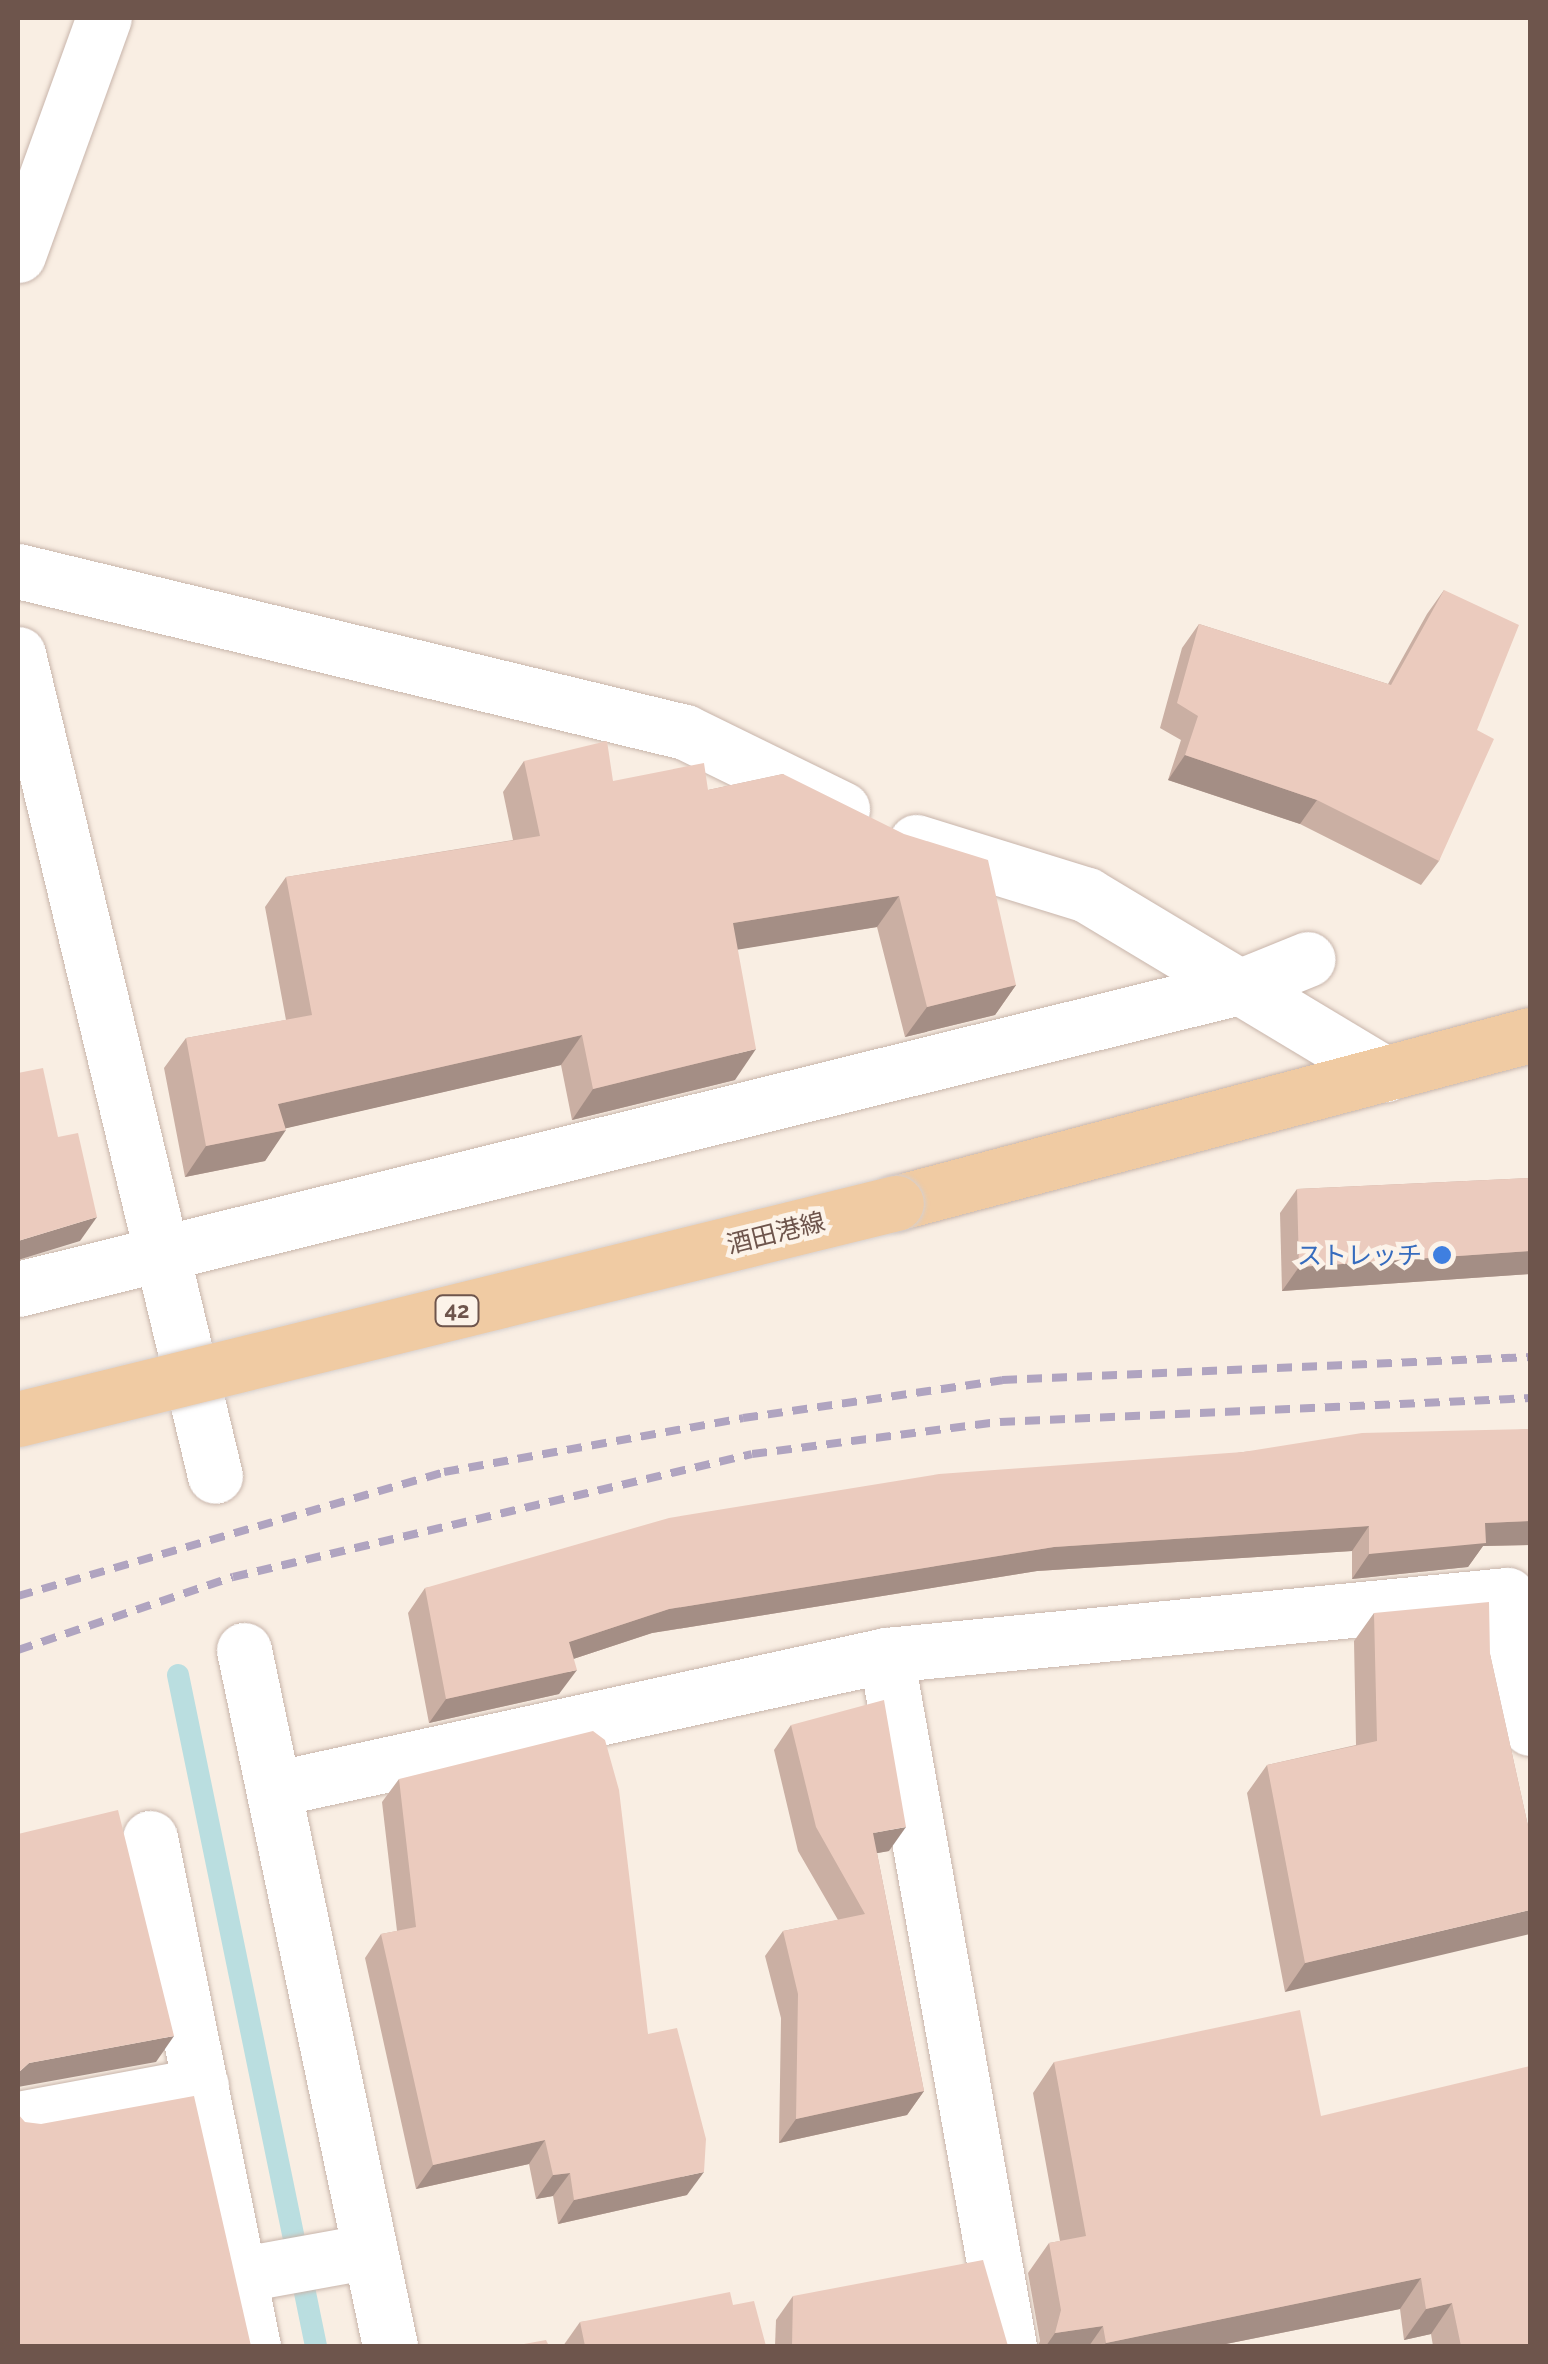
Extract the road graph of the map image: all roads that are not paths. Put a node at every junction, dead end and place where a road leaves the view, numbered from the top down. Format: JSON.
{"nodes":[{"id":1,"x":104,"y":18,"type":"edge"},
{"id":2,"x":18,"y":256,"type":"edge"},
{"id":3,"x":18,"y":571,"type":"edge"},
{"id":4,"x":18,"y":654,"type":"edge"},
{"id":5,"x":1308,"y":959,"type":"dead end"},
{"id":6,"x":1239,"y":988,"type":"junction"},
{"id":7,"x":1530,"y":1035,"type":"edge"},
{"id":8,"x":1385,"y":1074,"type":"junction"},
{"id":9,"x":160,"y":1252,"type":"junction"},
{"id":10,"x":18,"y":1289,"type":"edge"},
{"id":11,"x":18,"y":1419,"type":"edge"},
{"id":12,"x":214,"y":1476,"type":"dead end"},
{"id":13,"x":1519,"y":1595,"type":"edge"},
{"id":14,"x":244,"y":1650,"type":"dead end"},
{"id":15,"x":886,"y":1655,"type":"junction"},
{"id":16,"x":1530,"y":1728,"type":"edge"},
{"id":17,"x":274,"y":1789,"type":"junction"},
{"id":18,"x":150,"y":1838,"type":"dead end"},
{"id":19,"x":201,"y":2084,"type":"junction"},
{"id":20,"x":18,"y":2119,"type":"edge"},
{"id":21,"x":370,"y":2251,"type":"junction"},
{"id":22,"x":238,"y":2275,"type":"junction"},
{"id":23,"x":252,"y":2346,"type":"edge"},
{"id":24,"x":390,"y":2346,"type":"edge"},
{"id":25,"x":1009,"y":2346,"type":"edge"}],
"edges":[{"from":1,"to":2,"type":"street"},
{"from":3,"to":6,"type":"street"},
{"from":4,"to":9,"type":"street"},
{"from":5,"to":6,"type":"street"},
{"from":6,"to":8,"type":"street"},
{"from":6,"to":9,"type":"street"},
{"from":7,"to":8,"type":"main road","name":"酒田港線","number":"42"},
{"from":8,"to":11,"type":"main road","name":"酒田港線","number":"42","bridge":true},
{"from":9,"to":10,"type":"street"},
{"from":9,"to":12,"type":"street"},
{"from":13,"to":15,"type":"street"},
{"from":13,"to":16,"type":"street"},
{"from":14,"to":17,"type":"street"},
{"from":15,"to":17,"type":"street"},
{"from":15,"to":25,"type":"street"},
{"from":17,"to":21,"type":"street"},
{"from":18,"to":19,"type":"street"},
{"from":19,"to":20,"type":"street"},
{"from":19,"to":22,"type":"street"},
{"from":21,"to":22,"type":"street"},
{"from":21,"to":24,"type":"street"},
{"from":22,"to":23,"type":"street"}]}
